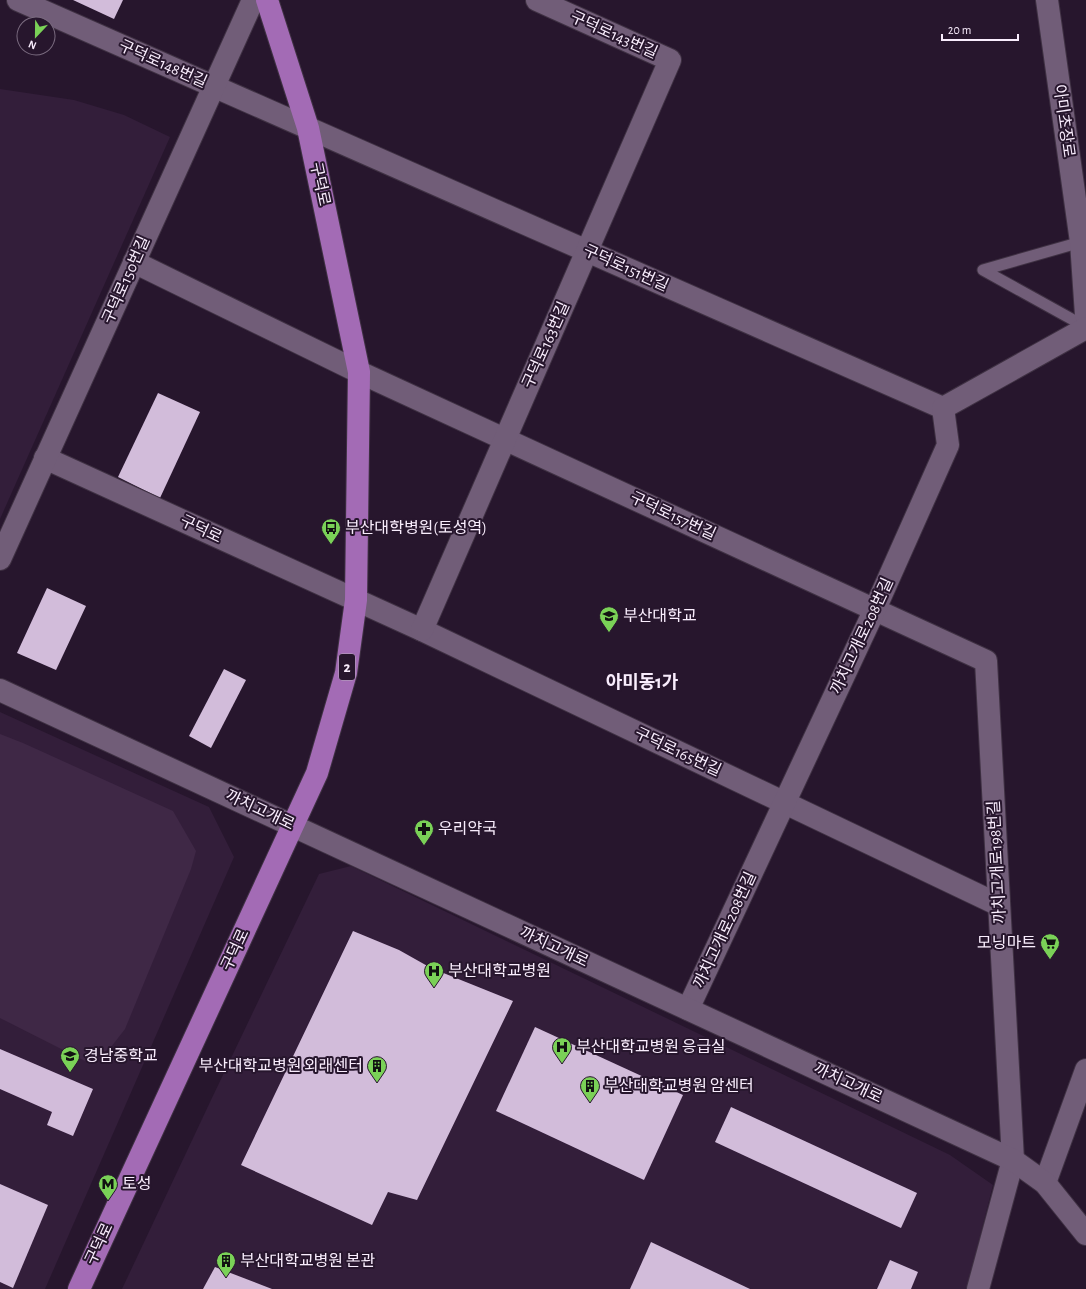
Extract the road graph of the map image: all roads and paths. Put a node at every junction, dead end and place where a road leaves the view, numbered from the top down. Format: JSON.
{"nodes":[{"id":1,"x":18,"y":0,"type":"edge"},
{"id":2,"x":253,"y":0,"type":"edge"},
{"id":3,"x":267,"y":0,"type":"edge"},
{"id":4,"x":537,"y":0,"type":"edge"},
{"id":5,"x":1047,"y":0,"type":"edge"},
{"id":6,"x":670,"y":60,"type":"joint"},
{"id":7,"x":214,"y":86,"type":"junction"},
{"id":8,"x":308,"y":128,"type":"junction"},
{"id":9,"x":1068,"y":151,"type":"junction"},
{"id":10,"x":1086,"y":173,"type":"edge"},
{"id":11,"x":1081,"y":242,"type":"junction"},
{"id":12,"x":587,"y":251,"type":"junction"},
{"id":13,"x":134,"y":262,"type":"junction"},
{"id":14,"x":1086,"y":315,"type":"edge"},
{"id":15,"x":1086,"y":328,"type":"edge"},
{"id":16,"x":359,"y":372,"type":"junction"},
{"id":17,"x":943,"y":408,"type":"junction"},
{"id":18,"x":505,"y":438,"type":"junction"},
{"id":19,"x":46,"y":458,"type":"junction"},
{"id":20,"x":0,"y":559,"type":"edge"},
{"id":21,"x":356,"y":600,"type":"junction"},
{"id":22,"x":875,"y":609,"type":"junction"},
{"id":23,"x":422,"y":630,"type":"junction"},
{"id":24,"x":986,"y":661,"type":"joint"},
{"id":25,"x":0,"y":690,"type":"edge"},
{"id":26,"x":784,"y":802,"type":"junction"},
{"id":27,"x":293,"y":826,"type":"junction"},
{"id":28,"x":999,"y":904,"type":"junction"},
{"id":29,"x":688,"y":1009,"type":"junction"},
{"id":30,"x":1086,"y":1070,"type":"edge"},
{"id":31,"x":1013,"y":1160,"type":"junction"},
{"id":32,"x":1045,"y":1183,"type":"junction"},
{"id":33,"x":1086,"y":1234,"type":"edge"},
{"id":34,"x":78,"y":1289,"type":"edge"},
{"id":35,"x":978,"y":1289,"type":"edge"}],
"edges":[{"from":1,"to":7,"type":"street","name":"구덕로148번길"},
{"from":2,"to":7,"type":"street","name":"구덕로150번길"},
{"from":3,"to":8,"type":"main road","name":"구덕로","number":"2"},
{"from":4,"to":6,"type":"street","name":"구덕로143번길"},
{"from":5,"to":9,"type":"street","name":"아미초장로"},
{"from":6,"to":12,"type":"street","name":"구덕로163번길"},
{"from":7,"to":8,"type":"street","name":"구덕로148번길"},
{"from":7,"to":13,"type":"street","name":"구덕로150번길"},
{"from":8,"to":12,"type":"street","name":"구덕로151번길"},
{"from":8,"to":16,"type":"main road","name":"구덕로","number":"2"},
{"from":9,"to":10,"type":"street"},
{"from":9,"to":11,"type":"street","name":"아미초장로"},
{"from":11,"to":14,"type":"street","name":"아미초장로"},
{"from":11,"to":15,"type":"lane"},
{"from":12,"to":17,"type":"street","name":"구덕로151번길"},
{"from":12,"to":18,"type":"street","name":"구덕로163번길"},
{"from":13,"to":16,"type":"street"},
{"from":13,"to":19,"type":"street","name":"구덕로150번길"},
{"from":15,"to":17,"type":"street"},
{"from":16,"to":18,"type":"street","name":"구덕로157번길"},
{"from":16,"to":21,"type":"main road","name":"구덕로","number":"2"},
{"from":17,"to":22,"type":"street","name":"까치고개로208번길"},
{"from":18,"to":22,"type":"street","name":"구덕로157번길"},
{"from":18,"to":23,"type":"street","name":"구덕로163번길"},
{"from":19,"to":20,"type":"street","name":"구덕로150번길"},
{"from":19,"to":21,"type":"street","name":"구덕로"},
{"from":21,"to":23,"type":"street","name":"구덕로165번길"},
{"from":21,"to":27,"type":"main road","name":"구덕로","number":"2"},
{"from":22,"to":24,"type":"street","name":"구덕로157번길"},
{"from":22,"to":26,"type":"street","name":"까치고개로208번길"},
{"from":23,"to":26,"type":"street","name":"구덕로165번길"},
{"from":24,"to":28,"type":"street","name":"까치고개로198번길"},
{"from":25,"to":27,"type":"street","name":"까치고개로"},
{"from":26,"to":28,"type":"street","name":"구덕로165번길"},
{"from":26,"to":29,"type":"street","name":"까치고개로208번길"},
{"from":27,"to":29,"type":"street","name":"까치고개로"},
{"from":27,"to":34,"type":"main road","name":"구덕로","number":"2"},
{"from":28,"to":31,"type":"street","name":"까치고개로198번길"},
{"from":29,"to":31,"type":"street","name":"까치고개로"},
{"from":30,"to":32,"type":"street"},
{"from":31,"to":32,"type":"street","name":"까치고개로"},
{"from":31,"to":35,"type":"street","name":"까치고개로198번길"},
{"from":32,"to":33,"type":"street","name":"까치고개로"}]}
